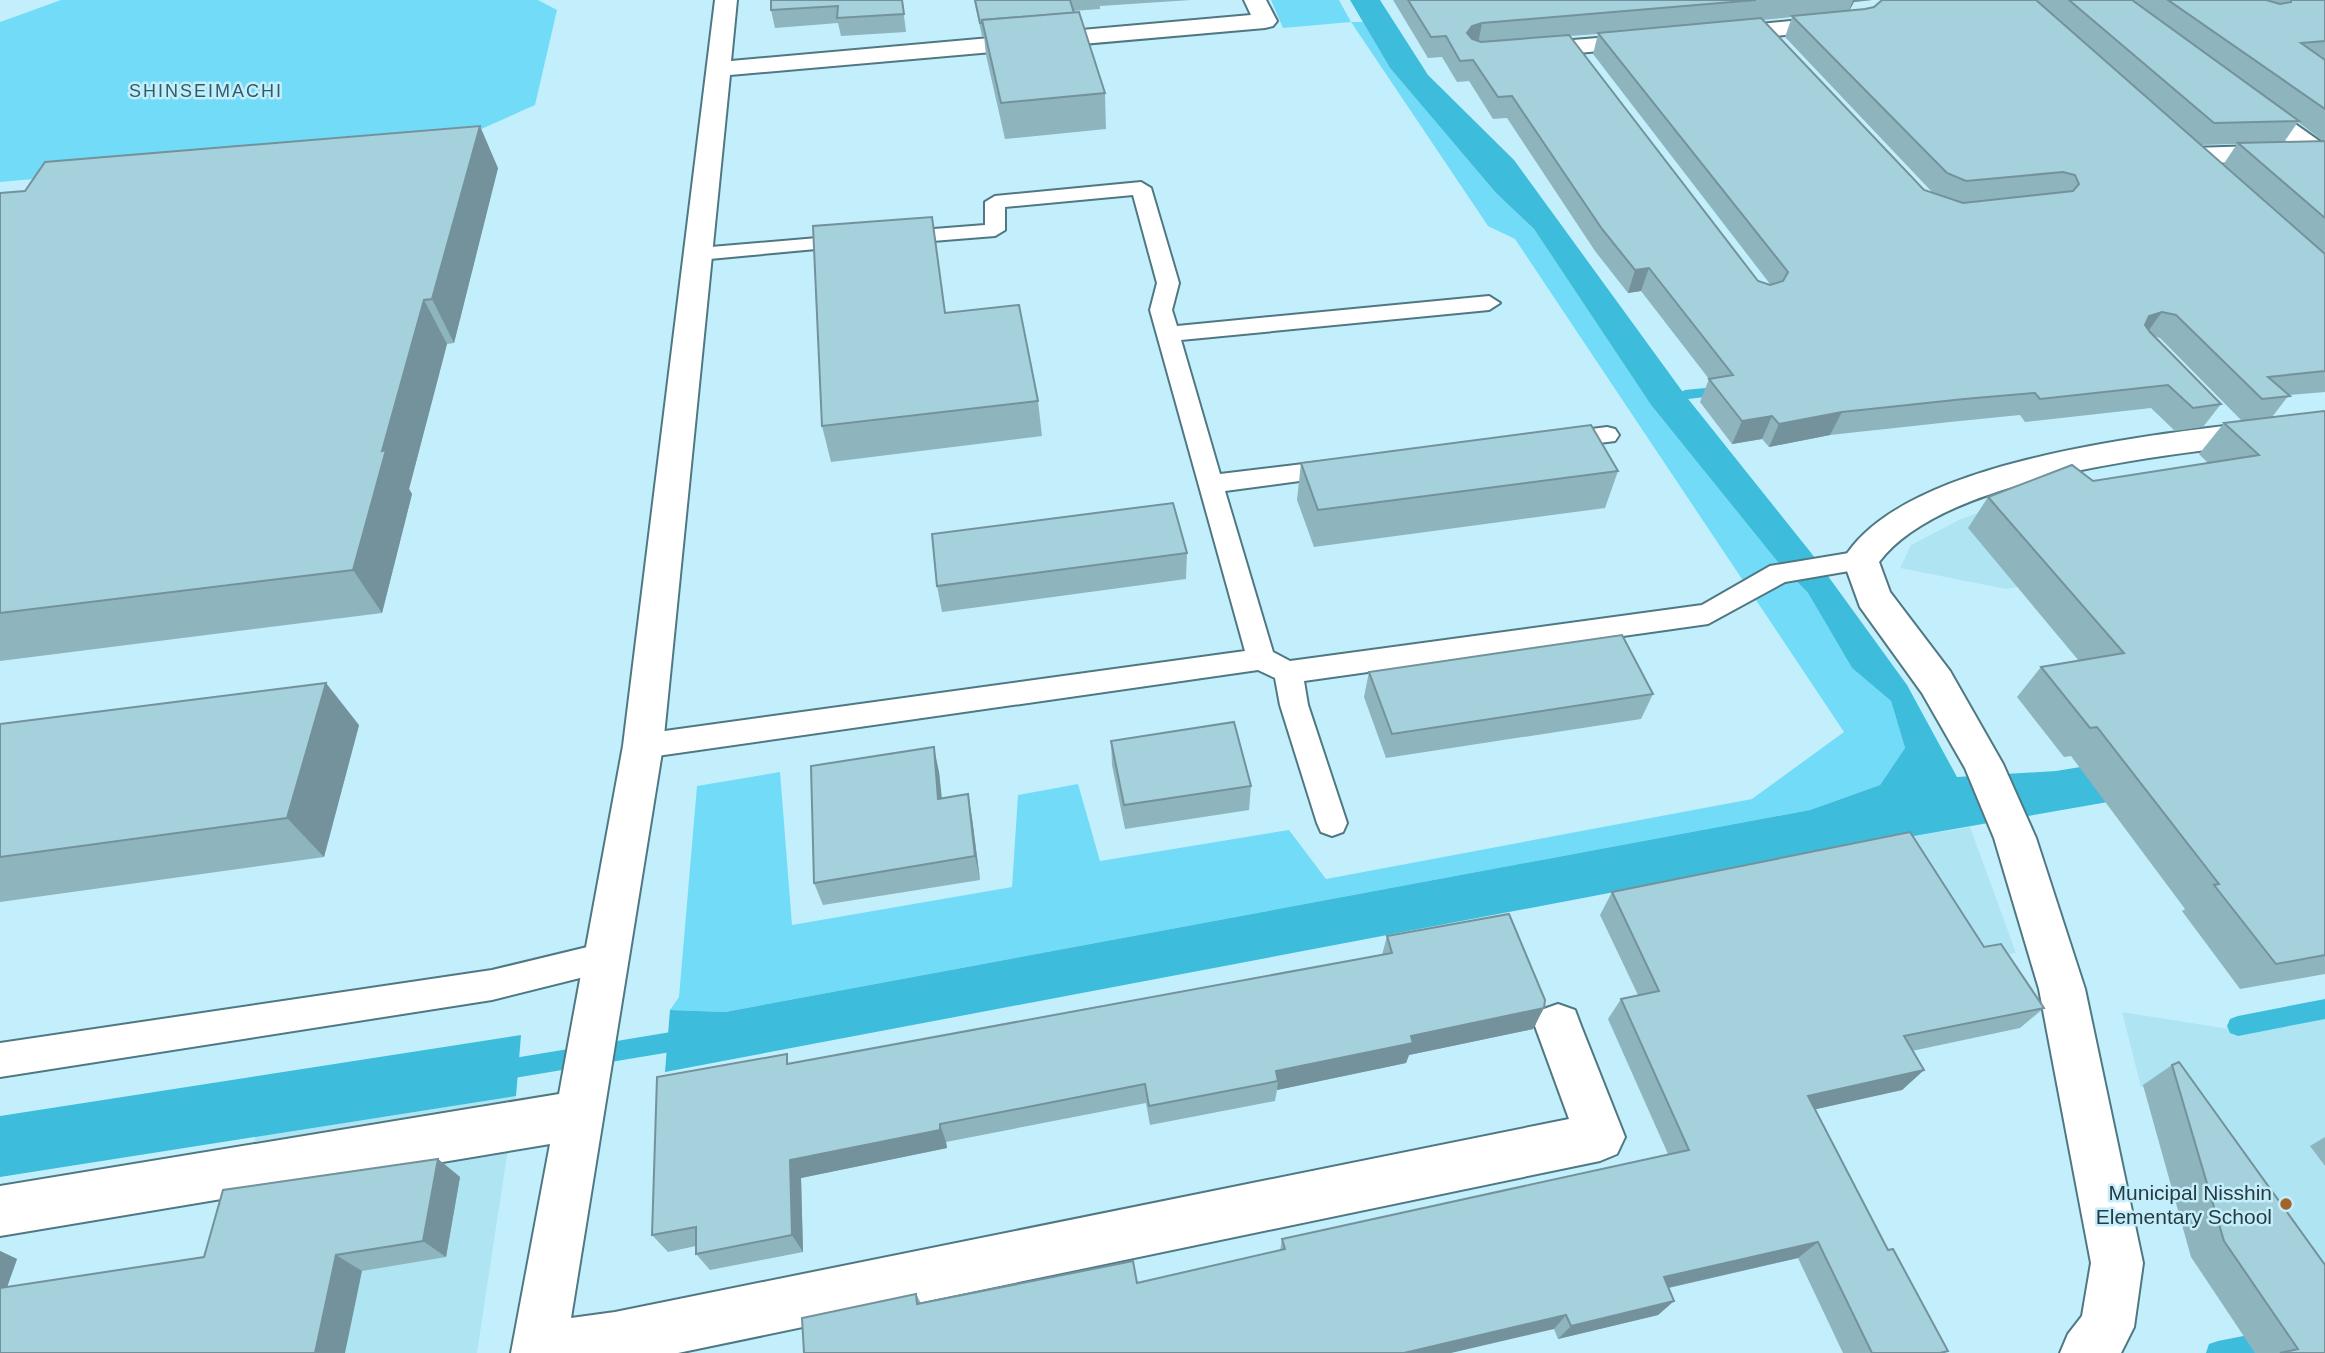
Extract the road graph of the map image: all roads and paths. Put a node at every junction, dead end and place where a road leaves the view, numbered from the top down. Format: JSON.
{"nodes":[{"id":1,"x":726,"y":0,"type":"edge"},
{"id":2,"x":1255,"y":0,"type":"edge"},
{"id":3,"x":1864,"y":15,"type":"edge"},
{"id":4,"x":1763,"y":31,"type":"junction"},
{"id":5,"x":1695,"y":37,"type":"edge"},
{"id":6,"x":1667,"y":39,"type":"edge"},
{"id":7,"x":1572,"y":47,"type":"junction"},
{"id":8,"x":1782,"y":51,"type":"edge"},
{"id":9,"x":1505,"y":52,"type":"edge"},
{"id":10,"x":1588,"y":68,"type":"edge"},
{"id":11,"x":720,"y":69,"type":"junction"},
{"id":12,"x":2229,"y":88,"type":"edge"},
{"id":13,"x":2223,"y":184,"type":"edge"},
{"id":14,"x":699,"y":254,"type":"junction"},
{"id":15,"x":1489,"y":303,"type":"dead end"},
{"id":16,"x":1168,"y":334,"type":"junction"},
{"id":17,"x":2206,"y":407,"type":"edge"},
{"id":18,"x":2325,"y":425,"type":"edge"},
{"id":19,"x":1607,"y":435,"type":"dead end"},
{"id":20,"x":2235,"y":436,"type":"junction"},
{"id":21,"x":1539,"y":443,"type":"edge"},
{"id":22,"x":1361,"y":465,"type":"edge"},
{"id":23,"x":1211,"y":484,"type":"junction"},
{"id":24,"x":1861,"y":560,"type":"junction"},
{"id":25,"x":1261,"y":659,"type":"junction"},
{"id":26,"x":1289,"y":672,"type":"junction"},
{"id":27,"x":643,"y":746,"type":"junction"},
{"id":28,"x":1332,"y":823,"type":"dead end"},
{"id":29,"x":608,"y":957,"type":"junction"},
{"id":30,"x":1558,"y":1026,"type":"dead end"},
{"id":31,"x":0,"y":1060,"type":"edge"},
{"id":32,"x":579,"y":1106,"type":"junction"},
{"id":33,"x":0,"y":1211,"type":"edge"},
{"id":34,"x":539,"y":1351,"type":"edge"},
{"id":35,"x":2087,"y":1353,"type":"edge"}],
"edges":[{"from":1,"to":11,"type":"street"},
{"from":2,"to":11,"type":"street"},
{"from":3,"to":4,"type":"street"},
{"from":4,"to":5,"type":"street"},
{"from":4,"to":8,"type":"street"},
{"from":6,"to":7,"type":"street"},
{"from":7,"to":9,"type":"street"},
{"from":7,"to":10,"type":"street"},
{"from":11,"to":14,"type":"street"},
{"from":12,"to":13,"type":"street"},
{"from":14,"to":16,"type":"lane"},
{"from":14,"to":27,"type":"street"},
{"from":15,"to":16,"type":"lane"},
{"from":16,"to":23,"type":"lane"},
{"from":17,"to":20,"type":"street"},
{"from":18,"to":20,"type":"street"},
{"from":19,"to":21,"type":"lane"},
{"from":20,"to":24,"type":"street"},
{"from":22,"to":23,"type":"lane"},
{"from":23,"to":25,"type":"lane"},
{"from":24,"to":26,"type":"lane"},
{"from":24,"to":35,"type":"street"},
{"from":25,"to":26,"type":"lane"},
{"from":25,"to":27,"type":"lane"},
{"from":26,"to":28,"type":"lane"},
{"from":27,"to":29,"type":"street"},
{"from":29,"to":31,"type":"lane"},
{"from":29,"to":32,"type":"street"},
{"from":30,"to":34,"type":"street"},
{"from":32,"to":33,"type":"street"},
{"from":32,"to":34,"type":"street"}]}
